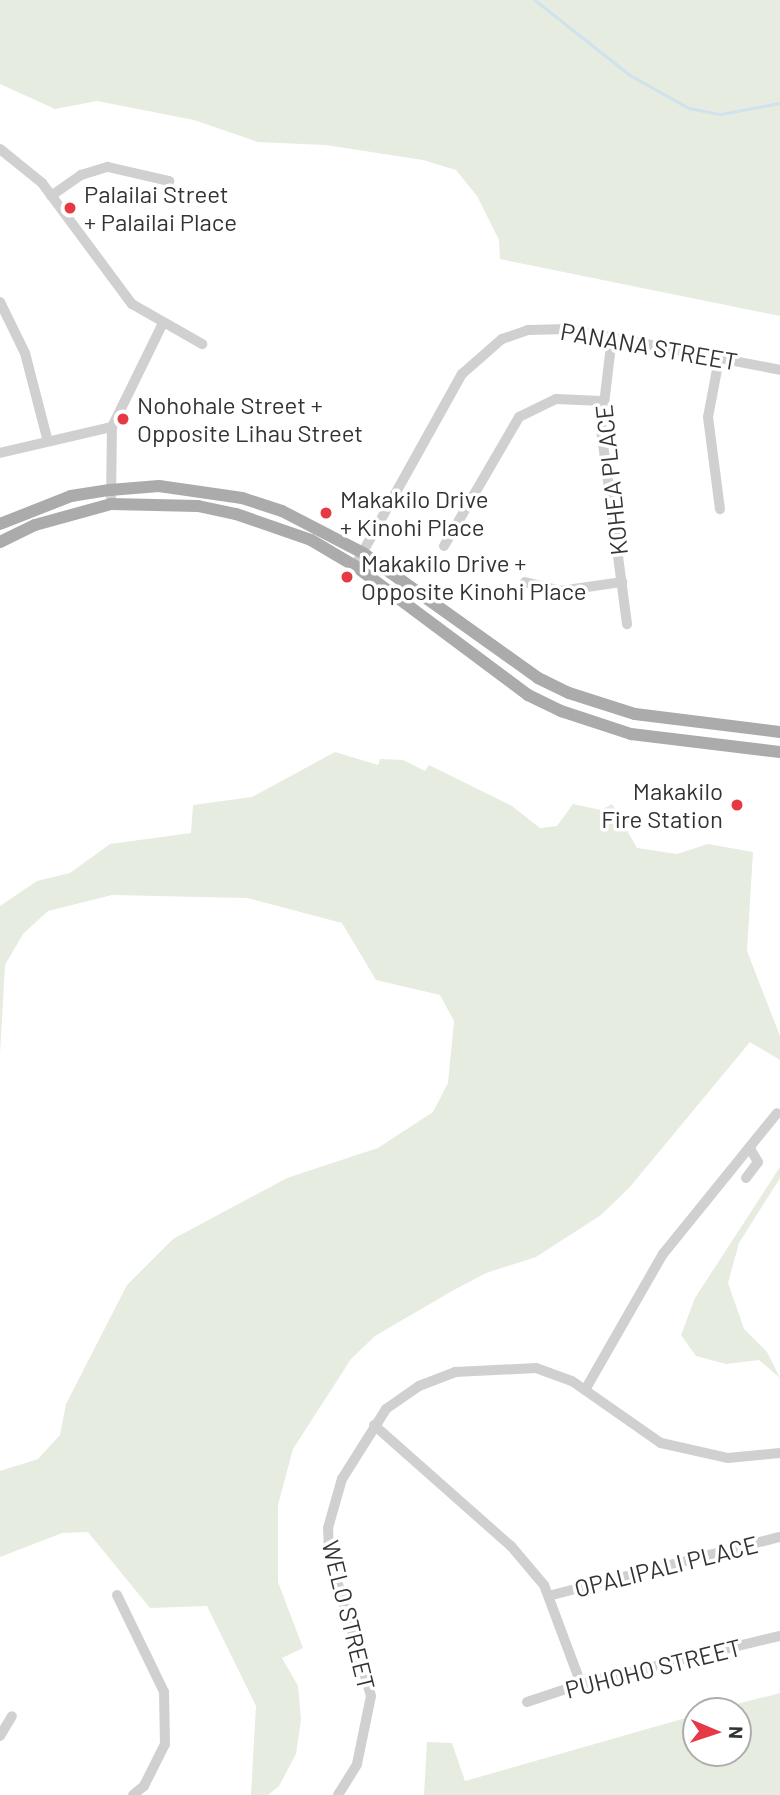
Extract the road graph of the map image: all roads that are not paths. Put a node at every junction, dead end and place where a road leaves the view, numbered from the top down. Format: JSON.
{"nodes":[{"id":1,"x":0,"y":149,"type":"edge"},
{"id":2,"x":169,"y":181,"type":"dead end"},
{"id":3,"x":51,"y":196,"type":"junction"},
{"id":4,"x":0,"y":302,"type":"edge"},
{"id":5,"x":163,"y":323,"type":"junction"},
{"id":6,"x":611,"y":337,"type":"junction"},
{"id":7,"x":202,"y":344,"type":"dead end"},
{"id":8,"x":719,"y":359,"type":"junction"},
{"id":9,"x":780,"y":370,"type":"edge"},
{"id":10,"x":601,"y":401,"type":"junction"},
{"id":11,"x":112,"y":427,"type":"junction"},
{"id":12,"x":47,"y":438,"type":"junction"},
{"id":13,"x":0,"y":453,"type":"edge"},
{"id":14,"x":110,"y":490,"type":"junction"},
{"id":15,"x":111,"y":504,"type":"junction"},
{"id":16,"x":720,"y":509,"type":"dead end"},
{"id":17,"x":0,"y":524,"type":"edge"},
{"id":18,"x":0,"y":542,"type":"edge"},
{"id":19,"x":444,"y":546,"type":"dead end"},
{"id":20,"x":363,"y":553,"type":"junction"},
{"id":21,"x":355,"y":566,"type":"junction"},
{"id":22,"x":525,"y":582,"type":"dead end"},
{"id":23,"x":622,"y":582,"type":"junction"},
{"id":24,"x":627,"y":624,"type":"dead end"},
{"id":25,"x":749,"y":728,"type":"junction"},
{"id":26,"x":780,"y":732,"type":"edge"},
{"id":27,"x":746,"y":746,"type":"junction"},
{"id":28,"x":780,"y":752,"type":"edge"},
{"id":29,"x":777,"y":1113,"type":"dead end"},
{"id":30,"x":749,"y":1147,"type":"junction"},
{"id":31,"x":746,"y":1178,"type":"dead end"},
{"id":32,"x":585,"y":1390,"type":"junction"},
{"id":33,"x":374,"y":1425,"type":"junction"},
{"id":34,"x":780,"y":1453,"type":"edge"},
{"id":35,"x":780,"y":1537,"type":"edge"},
{"id":36,"x":117,"y":1595,"type":"dead end"},
{"id":37,"x":552,"y":1595,"type":"junction"},
{"id":38,"x":780,"y":1636,"type":"edge"},
{"id":39,"x":582,"y":1684,"type":"junction"},
{"id":40,"x":527,"y":1702,"type":"dead end"},
{"id":41,"x":12,"y":1716,"type":"dead end"},
{"id":42,"x":0,"y":1736,"type":"edge"},
{"id":43,"x":133,"y":1795,"type":"edge"},
{"id":44,"x":338,"y":1795,"type":"edge"}],
"edges":[{"from":1,"to":3,"type":"street"},
{"from":2,"to":3,"type":"street"},
{"from":3,"to":5,"type":"street"},
{"from":4,"to":12,"type":"street"},
{"from":5,"to":7,"type":"street"},
{"from":5,"to":11,"type":"street"},
{"from":6,"to":8,"type":"street","name":"PANANA STREET"},
{"from":6,"to":10,"type":"street","name":"KOHEA PLACE"},
{"from":6,"to":20,"type":"street","name":"PANANA STREET"},
{"from":8,"to":9,"type":"street","name":"PANANA STREET"},
{"from":8,"to":16,"type":"street"},
{"from":10,"to":19,"type":"street"},
{"from":10,"to":23,"type":"street","name":"KOHEA PLACE"},
{"from":11,"to":12,"type":"street"},
{"from":11,"to":14,"type":"street"},
{"from":12,"to":13,"type":"street"},
{"from":14,"to":15,"type":"street"},
{"from":14,"to":17,"type":"main road"},
{"from":14,"to":20,"type":"main road"},
{"from":15,"to":18,"type":"main road"},
{"from":15,"to":21,"type":"main road"},
{"from":20,"to":21,"type":"street","name":"PANANA STREET"},
{"from":20,"to":25,"type":"main road"},
{"from":21,"to":27,"type":"main road"},
{"from":22,"to":23,"type":"street"},
{"from":23,"to":24,"type":"street","name":"KOHEA PLACE"},
{"from":25,"to":26,"type":"main road"},
{"from":25,"to":27,"type":"main road"},
{"from":27,"to":28,"type":"main road"},
{"from":29,"to":30,"type":"street"},
{"from":30,"to":31,"type":"street"},
{"from":30,"to":32,"type":"street"},
{"from":32,"to":33,"type":"street","name":"WELO STREET"},
{"from":32,"to":34,"type":"street","name":"WELO STREET"},
{"from":33,"to":37,"type":"street"},
{"from":33,"to":44,"type":"street","name":"WELO STREET"},
{"from":35,"to":37,"type":"street","name":"OPALIPALI PLACE"},
{"from":36,"to":43,"type":"street"},
{"from":37,"to":39,"type":"street"},
{"from":38,"to":39,"type":"street","name":"PUHOHO STREET"},
{"from":39,"to":40,"type":"street","name":"PUHOHO STREET"},
{"from":41,"to":42,"type":"street"}]}
